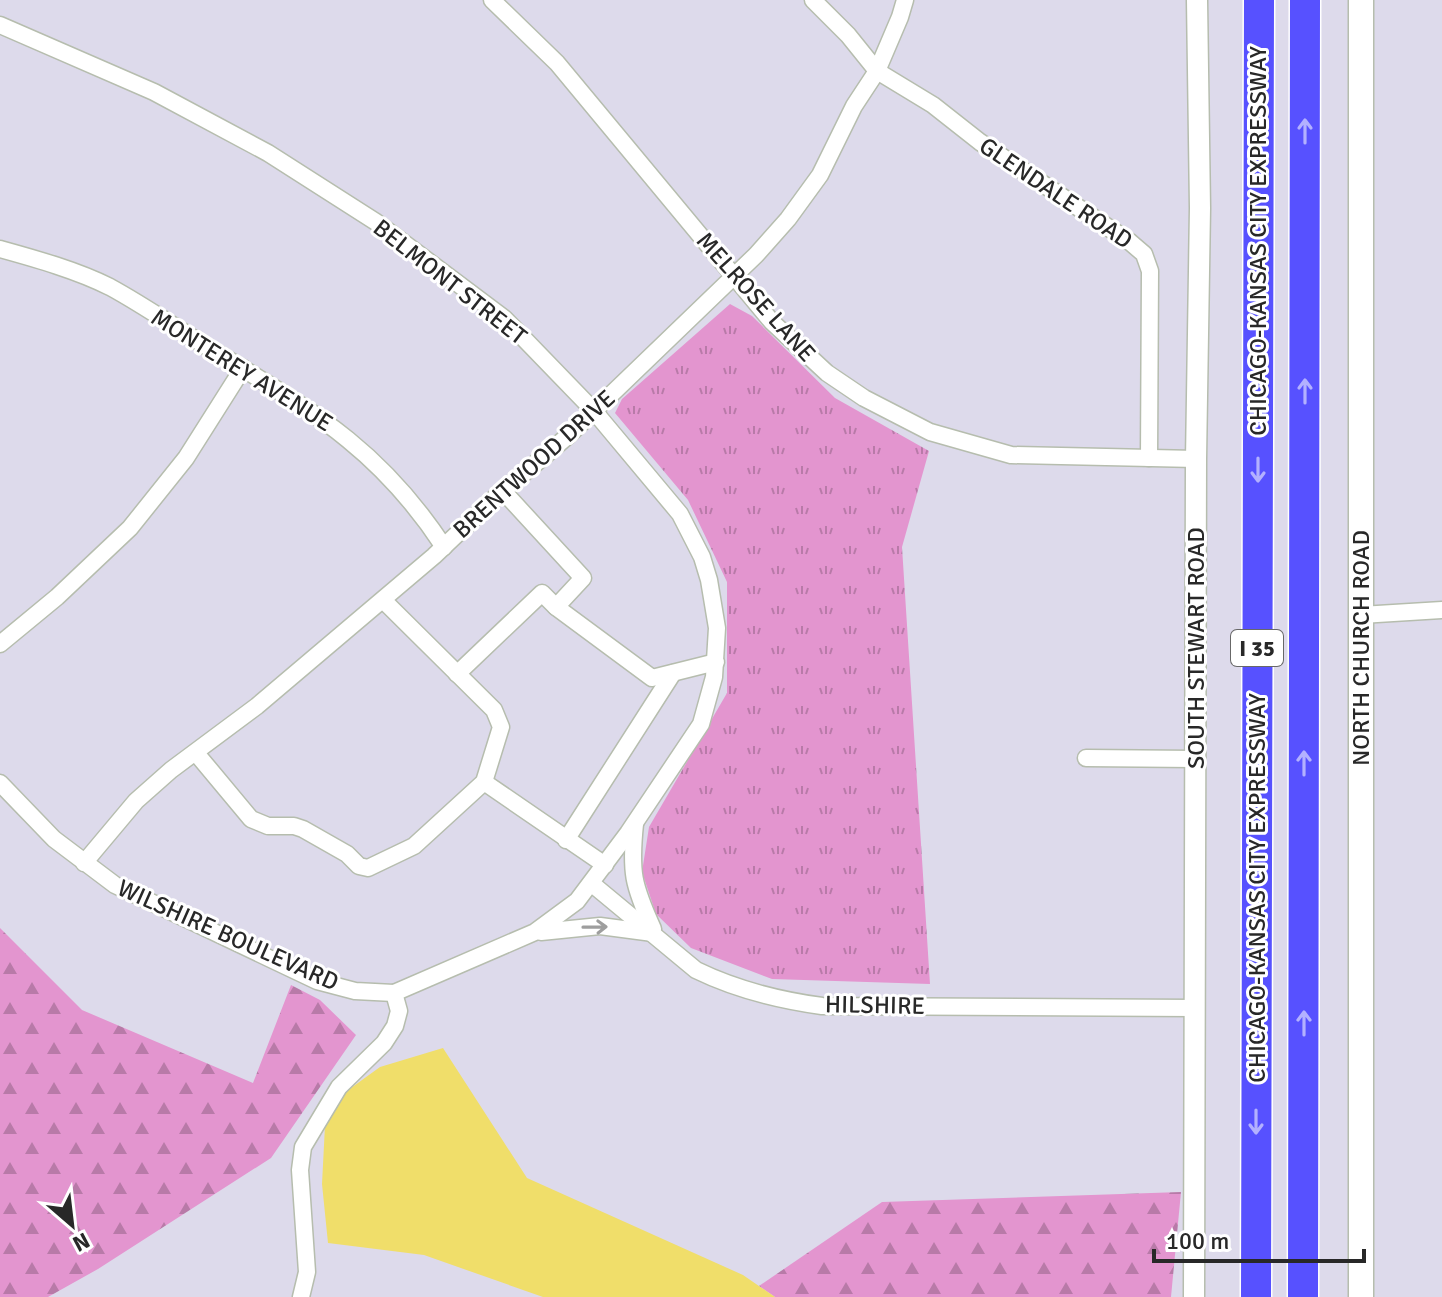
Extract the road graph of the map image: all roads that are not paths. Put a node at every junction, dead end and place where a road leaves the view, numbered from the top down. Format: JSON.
{"nodes":[{"id":1,"x":492,"y":0,"type":"edge"},
{"id":2,"x":813,"y":0,"type":"edge"},
{"id":3,"x":905,"y":0,"type":"edge"},
{"id":4,"x":1197,"y":0,"type":"edge"},
{"id":5,"x":1259,"y":0,"type":"edge"},
{"id":6,"x":1305,"y":0,"type":"edge"},
{"id":7,"x":1361,"y":0,"type":"edge"},
{"id":8,"x":0,"y":25,"type":"edge"},
{"id":9,"x":877,"y":71,"type":"junction"},
{"id":10,"x":0,"y":249,"type":"edge"},
{"id":11,"x":733,"y":275,"type":"junction"},
{"id":12,"x":243,"y":368,"type":"junction"},
{"id":13,"x":594,"y":411,"type":"junction"},
{"id":14,"x":1149,"y":458,"type":"junction"},
{"id":15,"x":1196,"y":459,"type":"junction"},
{"id":16,"x":503,"y":491,"type":"junction"},
{"id":17,"x":444,"y":547,"type":"junction"},
{"id":18,"x":383,"y":600,"type":"junction"},
{"id":19,"x":556,"y":607,"type":"junction"},
{"id":20,"x":1442,"y":610,"type":"edge"},
{"id":21,"x":1361,"y":615,"type":"junction"},
{"id":22,"x":0,"y":644,"type":"edge"},
{"id":23,"x":716,"y":662,"type":"junction"},
{"id":24,"x":673,"y":673,"type":"junction"},
{"id":25,"x":457,"y":674,"type":"junction"},
{"id":26,"x":196,"y":753,"type":"junction"},
{"id":27,"x":1086,"y":758,"type":"dead end"},
{"id":28,"x":1195,"y":759,"type":"junction"},
{"id":29,"x":484,"y":782,"type":"junction"},
{"id":30,"x":0,"y":783,"type":"edge"},
{"id":31,"x":636,"y":822,"type":"junction"},
{"id":32,"x":566,"y":840,"type":"junction"},
{"id":33,"x":84,"y":863,"type":"junction"},
{"id":34,"x":605,"y":865,"type":"junction"},
{"id":35,"x":591,"y":883,"type":"junction"},
{"id":36,"x":535,"y":932,"type":"junction"},
{"id":37,"x":655,"y":934,"type":"junction"},
{"id":38,"x":394,"y":993,"type":"junction"},
{"id":39,"x":1195,"y":1008,"type":"junction"},
{"id":40,"x":301,"y":1297,"type":"edge"},
{"id":41,"x":1194,"y":1297,"type":"edge"},
{"id":42,"x":1256,"y":1297,"type":"edge"},
{"id":43,"x":1303,"y":1297,"type":"edge"},
{"id":44,"x":1361,"y":1297,"type":"edge"}],
"edges":[{"from":1,"to":11,"type":"street","name":"MELROSE LANE"},
{"from":2,"to":9,"type":"street","name":"GLENDALE ROAD"},
{"from":3,"to":9,"type":"street","name":"BRENTWOOD DRIVE"},
{"from":4,"to":15,"type":"street","name":"SOUTH STEWART ROAD"},
{"from":5,"to":42,"type":"highway","name":"CHICAGO-KANSAS CITY EXPRESSWAY","number":"I 35","one_way":true},
{"from":43,"to":6,"type":"highway","name":"CHICAGO-KANSAS CITY EXPRESSWAY","number":"I 35","one_way":true},
{"from":7,"to":21,"type":"main road","name":"NORTH CHURCH ROAD"},
{"from":8,"to":13,"type":"street","name":"BELMONT STREET"},
{"from":9,"to":11,"type":"street","name":"BRENTWOOD DRIVE"},
{"from":9,"to":14,"type":"street","name":"GLENDALE ROAD"},
{"from":10,"to":12,"type":"street","name":"MONTEREY AVENUE"},
{"from":11,"to":13,"type":"street","name":"BRENTWOOD DRIVE"},
{"from":11,"to":14,"type":"street","name":"MELROSE LANE"},
{"from":12,"to":17,"type":"street","name":"MONTEREY AVENUE"},
{"from":12,"to":22,"type":"street"},
{"from":13,"to":16,"type":"street","name":"BRENTWOOD DRIVE"},
{"from":13,"to":23,"type":"street","name":"BELMONT STREET"},
{"from":14,"to":15,"type":"street","name":"MELROSE LANE"},
{"from":15,"to":28,"type":"street","name":"SOUTH STEWART ROAD"},
{"from":16,"to":17,"type":"street","name":"BRENTWOOD DRIVE"},
{"from":16,"to":19,"type":"street"},
{"from":17,"to":18,"type":"street","name":"BRENTWOOD DRIVE"},
{"from":18,"to":25,"type":"street"},
{"from":18,"to":26,"type":"street","name":"BRENTWOOD DRIVE"},
{"from":19,"to":24,"type":"street"},
{"from":19,"to":25,"type":"street"},
{"from":20,"to":21,"type":"street"},
{"from":21,"to":44,"type":"main road","name":"NORTH CHURCH ROAD"},
{"from":23,"to":24,"type":"street"},
{"from":23,"to":31,"type":"street","name":"BELMONT STREET"},
{"from":24,"to":32,"type":"street"},
{"from":25,"to":29,"type":"street"},
{"from":26,"to":29,"type":"street"},
{"from":26,"to":33,"type":"street","name":"BRENTWOOD DRIVE"},
{"from":27,"to":28,"type":"street"},
{"from":28,"to":39,"type":"street","name":"SOUTH STEWART ROAD"},
{"from":29,"to":32,"type":"street"},
{"from":30,"to":33,"type":"street","name":"WILSHIRE BOULEVARD"},
{"from":31,"to":34,"type":"street","name":"BELMONT STREET"},
{"from":31,"to":37,"type":"street","name":"BELMONT STREET"},
{"from":32,"to":34,"type":"street"},
{"from":33,"to":38,"type":"street","name":"WILSHIRE BOULEVARD"},
{"from":34,"to":35,"type":"street","name":"BELMONT STREET"},
{"from":35,"to":36,"type":"street","name":"BELMONT STREET"},
{"from":35,"to":37,"type":"street","name":"HILSHIRE"},
{"from":36,"to":37,"type":"street","one_way":true},
{"from":36,"to":38,"type":"street","name":"BELMONT STREET"},
{"from":37,"to":39,"type":"street","name":"HILSHIRE"},
{"from":38,"to":40,"type":"street"},
{"from":39,"to":41,"type":"street","name":"SOUTH STEWART ROAD"}]}
